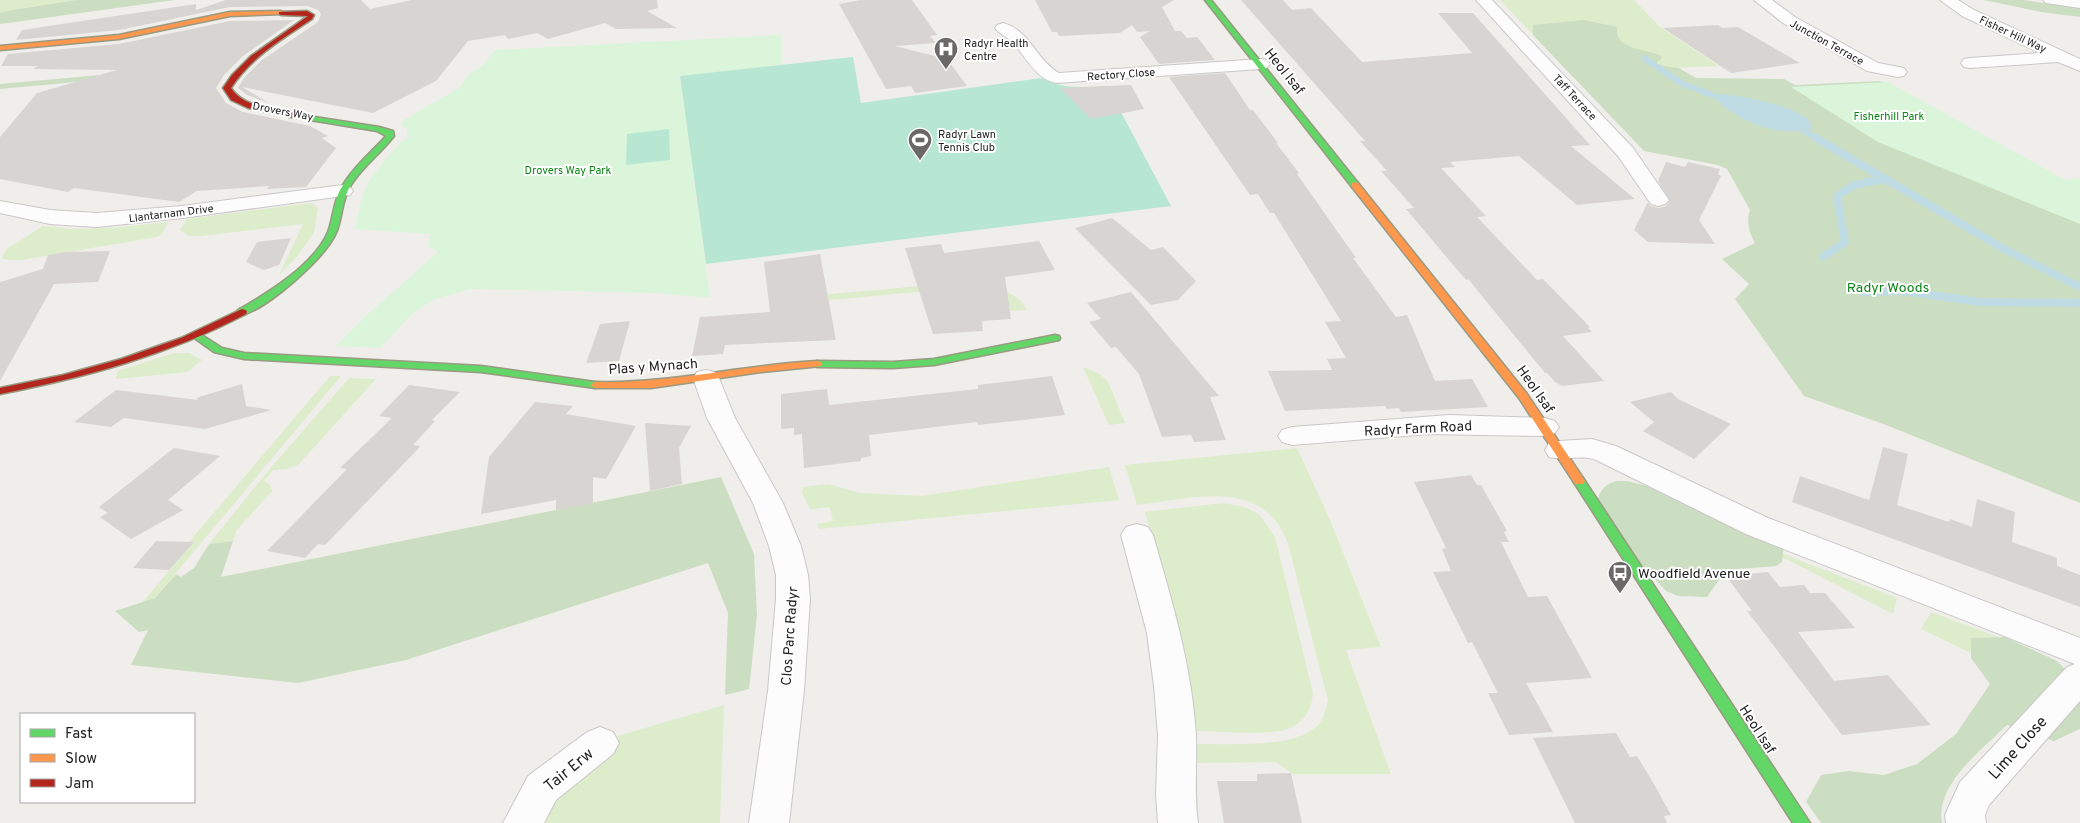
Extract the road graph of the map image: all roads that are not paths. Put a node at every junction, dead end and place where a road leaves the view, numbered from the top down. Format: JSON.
{"nodes":[{"id":1,"x":1208,"y":0,"type":"edge"},
{"id":2,"x":1484,"y":0,"type":"edge"},
{"id":3,"x":1762,"y":0,"type":"edge"},
{"id":4,"x":1948,"y":0,"type":"edge"},
{"id":5,"x":2051,"y":0,"type":"edge"},
{"id":6,"x":2080,"y":3,"type":"edge"},
{"id":7,"x":1004,"y":28,"type":"dead end"},
{"id":8,"x":0,"y":48,"type":"edge"},
{"id":9,"x":2062,"y":57,"type":"junction"},
{"id":10,"x":1970,"y":63,"type":"dead end"},
{"id":11,"x":1261,"y":64,"type":"junction"},
{"id":12,"x":2080,"y":66,"type":"edge"},
{"id":13,"x":1898,"y":72,"type":"dead end"},
{"id":14,"x":343,"y":191,"type":"junction"},
{"id":15,"x":1658,"y":200,"type":"dead end"},
{"id":16,"x":0,"y":207,"type":"edge"},
{"id":17,"x":196,"y":335,"type":"junction"},
{"id":18,"x":1054,"y":338,"type":"dead end"},
{"id":19,"x":706,"y":378,"type":"junction"},
{"id":20,"x":0,"y":391,"type":"edge"},
{"id":21,"x":1292,"y":436,"type":"dead end"},
{"id":22,"x":1552,"y":438,"type":"junction"},
{"id":23,"x":1137,"y":535,"type":"dead end"},
{"id":24,"x":2080,"y":652,"type":"edge"},
{"id":25,"x":2080,"y":677,"type":"edge"},
{"id":26,"x":600,"y":743,"type":"dead end"},
{"id":27,"x":523,"y":823,"type":"edge"},
{"id":28,"x":769,"y":823,"type":"edge"},
{"id":29,"x":1178,"y":823,"type":"edge"},
{"id":30,"x":1802,"y":823,"type":"edge"},
{"id":31,"x":1966,"y":823,"type":"edge"}],
"edges":[{"from":1,"to":11,"type":"street","name":"Heol Isaf"},
{"from":2,"to":15,"type":"street","name":"Taff Terrace"},
{"from":3,"to":13,"type":"street","name":"Junction Terrace"},
{"from":4,"to":9,"type":"street","name":"Fisher Hill Way"},
{"from":5,"to":6,"type":"street"},
{"from":7,"to":11,"type":"street","name":"Rectory Close"},
{"from":8,"to":14,"type":"street","name":"Drovers Way"},
{"from":9,"to":10,"type":"street"},
{"from":9,"to":12,"type":"street","name":"Fisher Hill Way"},
{"from":11,"to":22,"type":"street","name":"Heol Isaf"},
{"from":14,"to":16,"type":"street","name":"Llantarnam Drive"},
{"from":14,"to":17,"type":"street","name":"Drovers Way"},
{"from":17,"to":19,"type":"street","name":"Plas y Mynach"},
{"from":17,"to":20,"type":"street"},
{"from":18,"to":19,"type":"street","name":"Plas y Mynach"},
{"from":19,"to":28,"type":"street","name":"Clos Parc Radyr"},
{"from":21,"to":22,"type":"street","name":"Radyr Farm Road"},
{"from":22,"to":24,"type":"street"},
{"from":22,"to":30,"type":"street","name":"Heol Isaf"},
{"from":23,"to":29,"type":"street"},
{"from":25,"to":31,"type":"street","name":"Lime Close"},
{"from":26,"to":27,"type":"street","name":"Tair Erw"}]}
